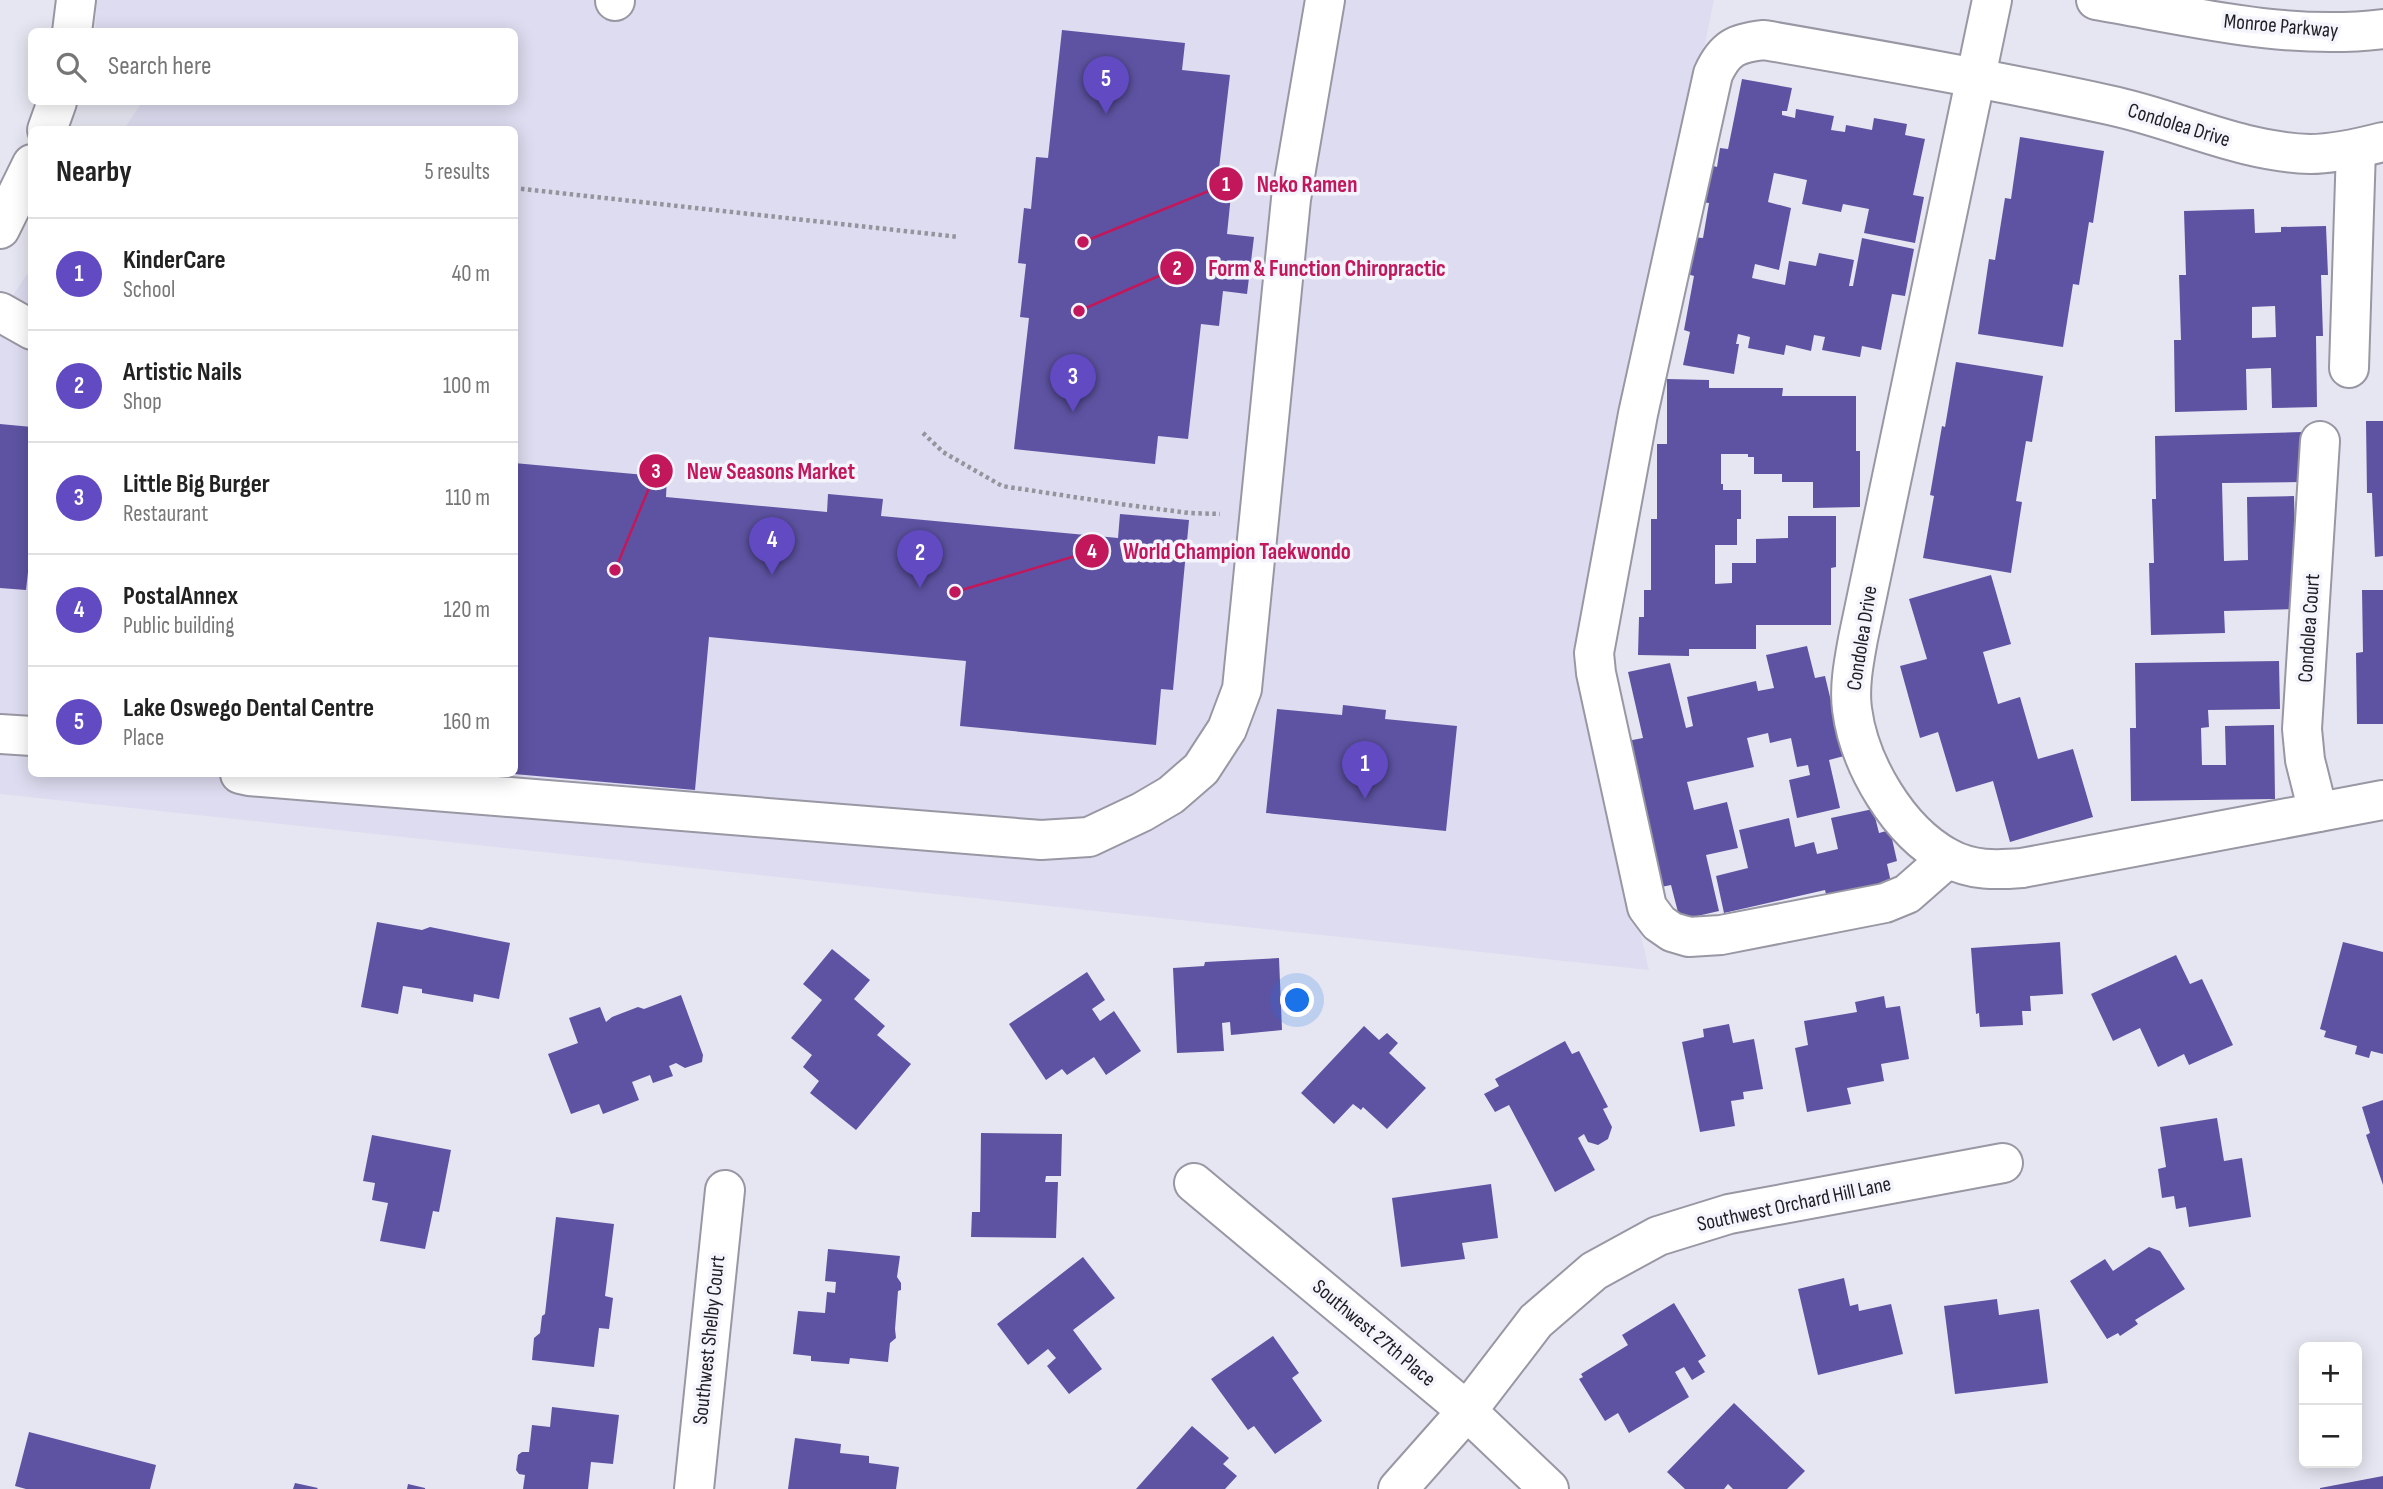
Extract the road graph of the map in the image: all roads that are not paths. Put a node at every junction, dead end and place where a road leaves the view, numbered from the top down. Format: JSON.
{"nodes":[{"id":1,"x":76,"y":0,"type":"edge"},
{"id":2,"x":1325,"y":0,"type":"edge"},
{"id":3,"x":1992,"y":0,"type":"edge"},
{"id":4,"x":2096,"y":0,"type":"edge"},
{"id":5,"x":72,"y":28,"type":"edge"},
{"id":6,"x":2383,"y":29,"type":"edge"},
{"id":7,"x":1976,"y":77,"type":"junction"},
{"id":8,"x":56,"y":105,"type":"edge"},
{"id":9,"x":48,"y":126,"type":"edge"},
{"id":10,"x":2370,"y":145,"type":"edge"},
{"id":11,"x":28,"y":172,"type":"edge"},
{"id":12,"x":0,"y":229,"type":"edge"},
{"id":13,"x":0,"y":312,"type":"edge"},
{"id":14,"x":28,"y":328,"type":"edge"},
{"id":15,"x":2349,"y":368,"type":"dead end"},
{"id":16,"x":2320,"y":441,"type":"dead end"},
{"id":17,"x":0,"y":734,"type":"edge"},
{"id":18,"x":28,"y":736,"type":"edge"},
{"id":19,"x":261,"y":777,"type":"edge"},
{"id":20,"x":2383,"y":800,"type":"edge"},
{"id":21,"x":2318,"y":813,"type":"junction"},
{"id":22,"x":1948,"y":858,"type":"junction"},
{"id":23,"x":2003,"y":1163,"type":"dead end"},
{"id":24,"x":1194,"y":1182,"type":"dead end"},
{"id":25,"x":725,"y":1190,"type":"dead end"},
{"id":26,"x":1467,"y":1411,"type":"junction"},
{"id":27,"x":694,"y":1489,"type":"edge"},
{"id":28,"x":1398,"y":1489,"type":"edge"},
{"id":29,"x":1549,"y":1489,"type":"edge"}],
"edges":[{"from":1,"to":5,"type":"street"},
{"from":2,"to":19,"type":"street"},
{"from":3,"to":7,"type":"street","name":"Condolea Drive"},
{"from":4,"to":6,"type":"street","name":"Monroe Parkway"},
{"from":7,"to":10,"type":"street","name":"Condolea Drive"},
{"from":7,"to":22,"type":"street","name":"Condolea Drive"},
{"from":7,"to":22,"type":"street"},
{"from":8,"to":9,"type":"street"},
{"from":10,"to":15,"type":"street"},
{"from":11,"to":12,"type":"street"},
{"from":13,"to":14,"type":"street"},
{"from":16,"to":21,"type":"street","name":"Condolea Court"},
{"from":17,"to":18,"type":"street"},
{"from":20,"to":21,"type":"street","name":"Condolea Drive"},
{"from":21,"to":22,"type":"street","name":"Condolea Drive"},
{"from":23,"to":26,"type":"street","name":"Southwest Orchard Hill Lane"},
{"from":24,"to":26,"type":"street","name":"Southwest 27th Place"},
{"from":25,"to":27,"type":"street","name":"Southwest Shelby Court"},
{"from":26,"to":28,"type":"street","name":"Southwest Orchard Hill Lane"},
{"from":26,"to":29,"type":"street","name":"Southwest 27th Place"}]}
